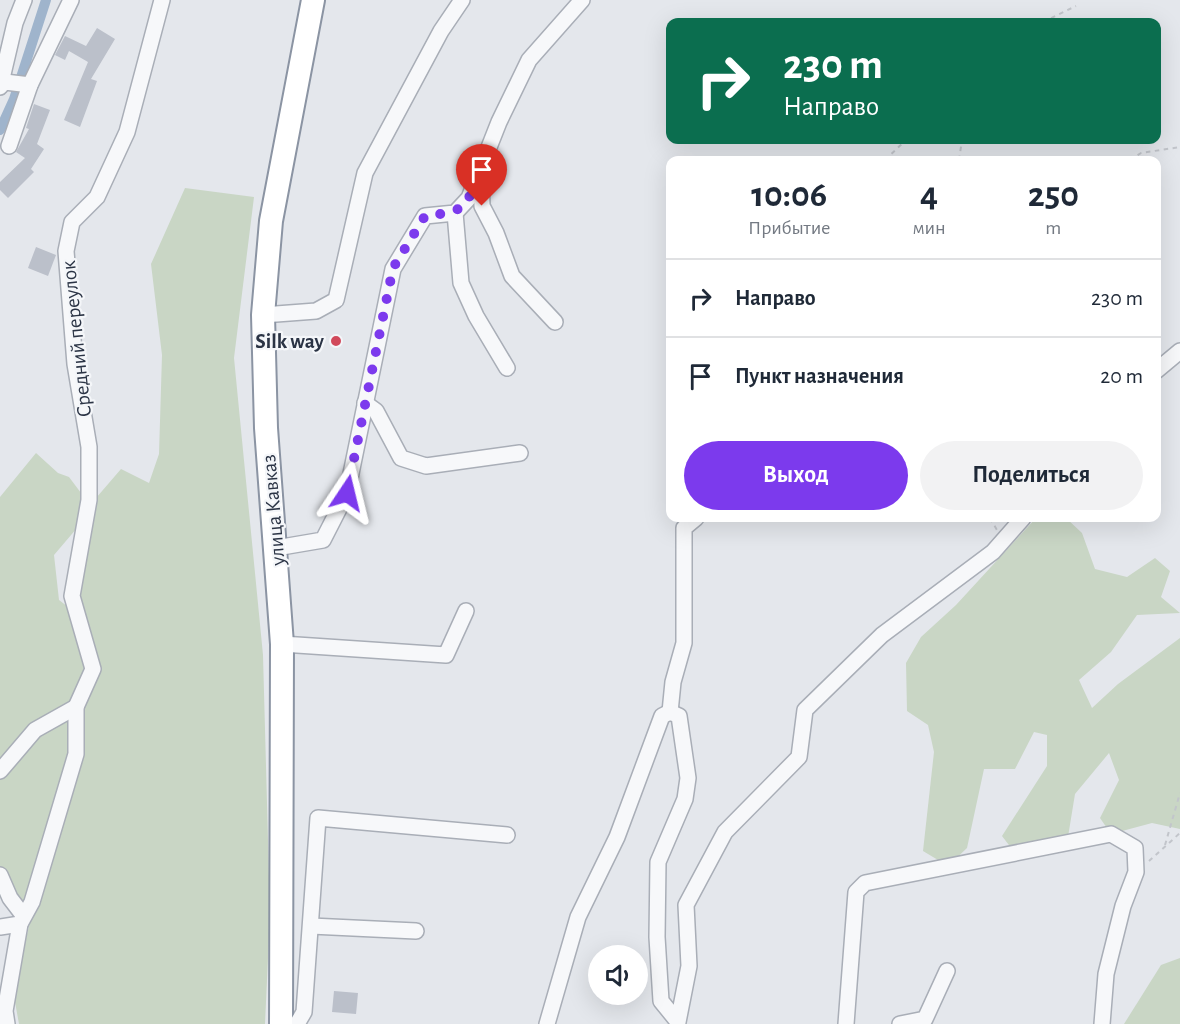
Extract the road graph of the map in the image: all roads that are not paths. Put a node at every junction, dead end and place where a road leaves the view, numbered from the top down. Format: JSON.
{"nodes":[{"id":1,"x":24,"y":0,"type":"edge"},
{"id":2,"x":70,"y":0,"type":"edge"},
{"id":3,"x":162,"y":0,"type":"edge"},
{"id":4,"x":313,"y":0,"type":"edge"},
{"id":5,"x":462,"y":0,"type":"edge"},
{"id":6,"x":582,"y":0,"type":"edge"},
{"id":7,"x":2,"y":85,"type":"edge"},
{"id":8,"x":28,"y":85,"type":"junction"},
{"id":9,"x":9,"y":146,"type":"dead end"},
{"id":10,"x":481,"y":168,"type":"junction"},
{"id":11,"x":455,"y":213,"type":"junction"},
{"id":12,"x":264,"y":315,"type":"junction"},
{"id":13,"x":555,"y":322,"type":"dead end"},
{"id":14,"x":1180,"y":351,"type":"edge"},
{"id":15,"x":1161,"y":367,"type":"edge"},
{"id":16,"x":507,"y":368,"type":"dead end"},
{"id":17,"x":365,"y":403,"type":"junction"},
{"id":18,"x":520,"y":453,"type":"dead end"},
{"id":19,"x":691,"y":522,"type":"edge"},
{"id":20,"x":1019,"y":522,"type":"edge"},
{"id":21,"x":276,"y":548,"type":"junction"},
{"id":22,"x":465,"y":611,"type":"dead end"},
{"id":23,"x":282,"y":644,"type":"junction"},
{"id":24,"x":76,"y":707,"type":"junction"},
{"id":25,"x":670,"y":711,"type":"junction"},
{"id":26,"x":0,"y":771,"type":"edge"},
{"id":27,"x":507,"y":835,"type":"dead end"},
{"id":28,"x":0,"y":874,"type":"edge"},
{"id":29,"x":22,"y":919,"type":"junction"},
{"id":30,"x":311,"y":926,"type":"junction"},
{"id":31,"x":0,"y":927,"type":"edge"},
{"id":32,"x":416,"y":931,"type":"dead end"},
{"id":33,"x":947,"y":971,"type":"dead end"},
{"id":34,"x":679,"y":1023,"type":"edge"},
{"id":35,"x":7,"y":1024,"type":"edge"},
{"id":36,"x":281,"y":1024,"type":"edge"},
{"id":37,"x":297,"y":1024,"type":"edge"},
{"id":38,"x":547,"y":1024,"type":"edge"},
{"id":39,"x":846,"y":1024,"type":"edge"},
{"id":40,"x":900,"y":1024,"type":"edge"},
{"id":41,"x":1102,"y":1024,"type":"edge"}],
"edges":[{"from":1,"to":7,"type":"street"},
{"from":2,"to":8,"type":"street"},
{"from":3,"to":24,"type":"street","name":"Средний переулок"},
{"from":4,"to":12,"type":"highway","name":"улица Кавказ"},
{"from":5,"to":12,"type":"street"},
{"from":6,"to":10,"type":"street"},
{"from":7,"to":8,"type":"street"},
{"from":8,"to":9,"type":"street"},
{"from":10,"to":11,"type":"street"},
{"from":10,"to":13,"type":"street"},
{"from":11,"to":16,"type":"street"},
{"from":11,"to":17,"type":"street"},
{"from":12,"to":21,"type":"highway","name":"улица Кавказ"},
{"from":14,"to":15,"type":"street"},
{"from":17,"to":18,"type":"street"},
{"from":17,"to":21,"type":"street"},
{"from":19,"to":25,"type":"street"},
{"from":20,"to":34,"type":"street"},
{"from":21,"to":23,"type":"highway","name":"улица Кавказ"},
{"from":22,"to":23,"type":"street"},
{"from":23,"to":36,"type":"highway","name":"улица Кавказ"},
{"from":24,"to":26,"type":"street"},
{"from":24,"to":29,"type":"street"},
{"from":25,"to":34,"type":"street"},
{"from":25,"to":38,"type":"street"},
{"from":27,"to":30,"type":"street"},
{"from":28,"to":29,"type":"street"},
{"from":29,"to":31,"type":"street"},
{"from":29,"to":35,"type":"street"},
{"from":30,"to":32,"type":"street"},
{"from":30,"to":37,"type":"street"},
{"from":33,"to":40,"type":"street"},
{"from":39,"to":41,"type":"street"}]}
